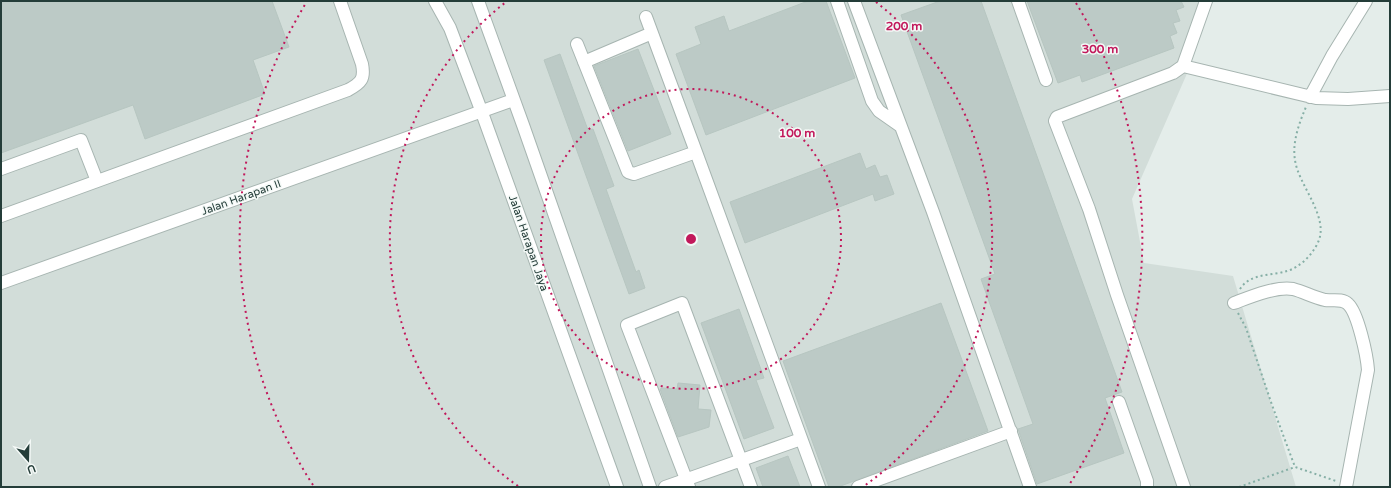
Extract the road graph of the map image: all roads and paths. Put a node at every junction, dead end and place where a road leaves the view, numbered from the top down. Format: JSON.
{"nodes":[{"id":1,"x":340,"y":1,"type":"edge"},
{"id":2,"x":435,"y":1,"type":"edge"},
{"id":3,"x":478,"y":1,"type":"edge"},
{"id":4,"x":837,"y":1,"type":"edge"},
{"id":5,"x":854,"y":1,"type":"edge"},
{"id":6,"x":1018,"y":1,"type":"edge"},
{"id":7,"x":1206,"y":1,"type":"edge"},
{"id":8,"x":1366,"y":1,"type":"edge"},
{"id":9,"x":646,"y":16,"type":"dead end"},
{"id":10,"x":652,"y":33,"type":"junction"},
{"id":11,"x":577,"y":44,"type":"dead end"},
{"id":12,"x":584,"y":62,"type":"junction"},
{"id":13,"x":1183,"y":66,"type":"junction"},
{"id":14,"x":1046,"y":80,"type":"dead end"},
{"id":15,"x":1390,"y":96,"type":"edge"},
{"id":16,"x":1310,"y":97,"type":"junction"},
{"id":17,"x":513,"y":100,"type":"junction"},
{"id":18,"x":481,"y":110,"type":"junction"},
{"id":19,"x":899,"y":125,"type":"junction"},
{"id":20,"x":696,"y":152,"type":"junction"},
{"id":21,"x":1,"y":169,"type":"edge"},
{"id":22,"x":97,"y":182,"type":"junction"},
{"id":23,"x":1,"y":216,"type":"edge"},
{"id":24,"x":1,"y":283,"type":"edge"},
{"id":25,"x":1234,"y":303,"type":"junction"},
{"id":26,"x":1118,"y":402,"type":"dead end"},
{"id":27,"x":1011,"y":431,"type":"junction"},
{"id":28,"x":802,"y":439,"type":"junction"},
{"id":29,"x":741,"y":460,"type":"junction"},
{"id":30,"x":1295,"y":467,"type":"junction"},
{"id":31,"x":688,"y":484,"type":"edge"},
{"id":32,"x":1344,"y":485,"type":"edge"},
{"id":33,"x":617,"y":487,"type":"edge"},
{"id":34,"x":650,"y":487,"type":"edge"},
{"id":35,"x":665,"y":487,"type":"edge"},
{"id":36,"x":751,"y":487,"type":"edge"},
{"id":37,"x":818,"y":487,"type":"edge"},
{"id":38,"x":858,"y":487,"type":"edge"},
{"id":39,"x":1030,"y":487,"type":"edge"},
{"id":40,"x":1147,"y":487,"type":"edge"},
{"id":41,"x":1184,"y":487,"type":"edge"},
{"id":42,"x":1239,"y":487,"type":"edge"}],
"edges":[{"from":1,"to":22,"type":"street"},
{"from":2,"to":18,"type":"street","name":"Jalan Harapan Jaya"},
{"from":3,"to":17,"type":"street"},
{"from":4,"to":19,"type":"street"},
{"from":5,"to":19,"type":"street"},
{"from":6,"to":14,"type":"street"},
{"from":7,"to":13,"type":"street"},
{"from":8,"to":16,"type":"street"},
{"from":9,"to":10,"type":"street"},
{"from":10,"to":12,"type":"street"},
{"from":10,"to":20,"type":"street"},
{"from":11,"to":12,"type":"street"},
{"from":12,"to":20,"type":"street"},
{"from":13,"to":16,"type":"street"},
{"from":13,"to":41,"type":"street"},
{"from":15,"to":16,"type":"street"},
{"from":16,"to":25,"type":"path"},
{"from":17,"to":18,"type":"street","name":"Jalan Harapan II"},
{"from":17,"to":34,"type":"street"},
{"from":18,"to":24,"type":"street","name":"Jalan Harapan II"},
{"from":18,"to":33,"type":"street","name":"Jalan Harapan Jaya"},
{"from":19,"to":27,"type":"street"},
{"from":20,"to":28,"type":"street"},
{"from":21,"to":22,"type":"street"},
{"from":22,"to":23,"type":"street"},
{"from":25,"to":30,"type":"path"},
{"from":25,"to":32,"type":"street"},
{"from":26,"to":40,"type":"street"},
{"from":27,"to":38,"type":"street"},
{"from":27,"to":39,"type":"street"},
{"from":28,"to":29,"type":"street"},
{"from":28,"to":37,"type":"street"},
{"from":29,"to":31,"type":"street"},
{"from":29,"to":31,"type":"street"},
{"from":29,"to":36,"type":"street"},
{"from":30,"to":32,"type":"path"},
{"from":30,"to":42,"type":"path"},
{"from":31,"to":35,"type":"street"}]}
